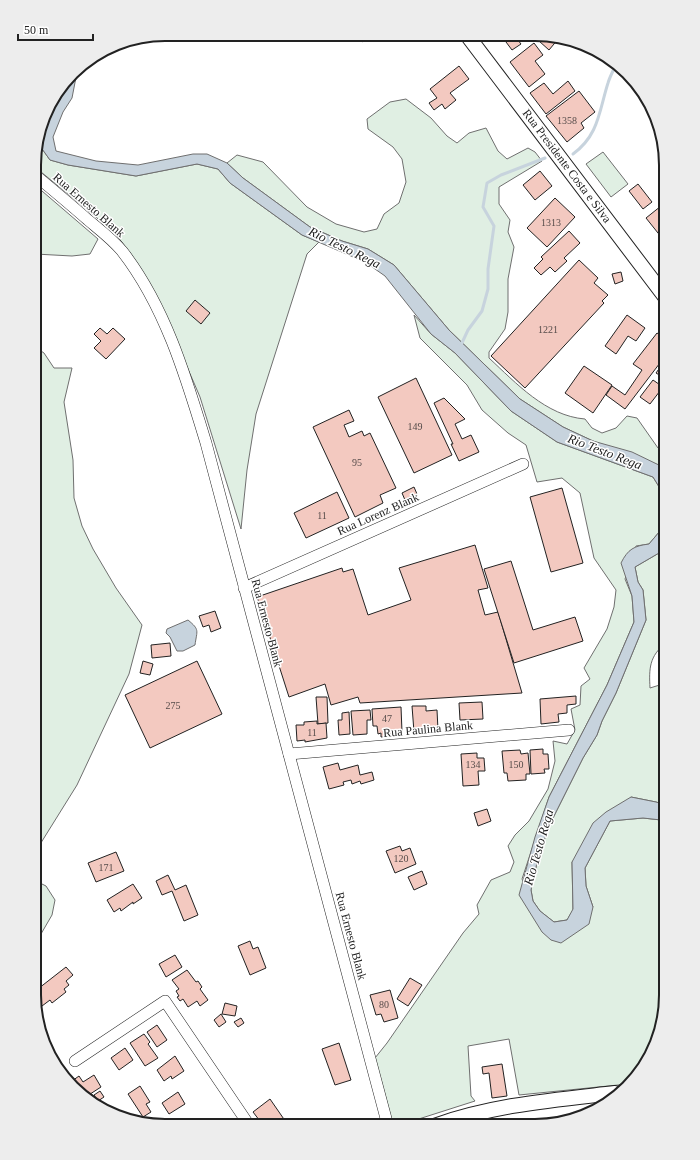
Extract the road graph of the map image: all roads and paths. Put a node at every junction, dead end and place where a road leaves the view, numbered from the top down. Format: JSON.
{"nodes":[{"id":1,"x":473,"y":41,"type":"edge"},
{"id":2,"x":41,"y":180,"type":"edge"},
{"id":3,"x":659,"y":289,"type":"edge"},
{"id":4,"x":523,"y":464,"type":"dead end"},
{"id":5,"x":244,"y":588,"type":"junction"},
{"id":6,"x":569,"y":730,"type":"dead end"},
{"id":7,"x":289,"y":754,"type":"junction"},
{"id":8,"x":74,"y":1061,"type":"dead end"},
{"id":9,"x":610,"y":1094,"type":"edge"},
{"id":10,"x":245,"y":1119,"type":"edge"},
{"id":11,"x":386,"y":1119,"type":"edge"},
{"id":12,"x":457,"y":1119,"type":"edge"}],
"edges":[{"from":1,"to":3,"type":"main road","name":"Rua Presidente Costa e Silva"},
{"from":2,"to":5,"type":"street","name":"Rua Ernesto Blank"},
{"from":4,"to":5,"type":"street","name":"Rua Lorenz Blank"},
{"from":5,"to":7,"type":"street","name":"Rua Ernesto Blank"},
{"from":6,"to":7,"type":"street","name":"Rua Paulina Blank"},
{"from":7,"to":11,"type":"street","name":"Rua Ernesto Blank"},
{"from":8,"to":10,"type":"street"},
{"from":9,"to":12,"type":"main road"}]}
